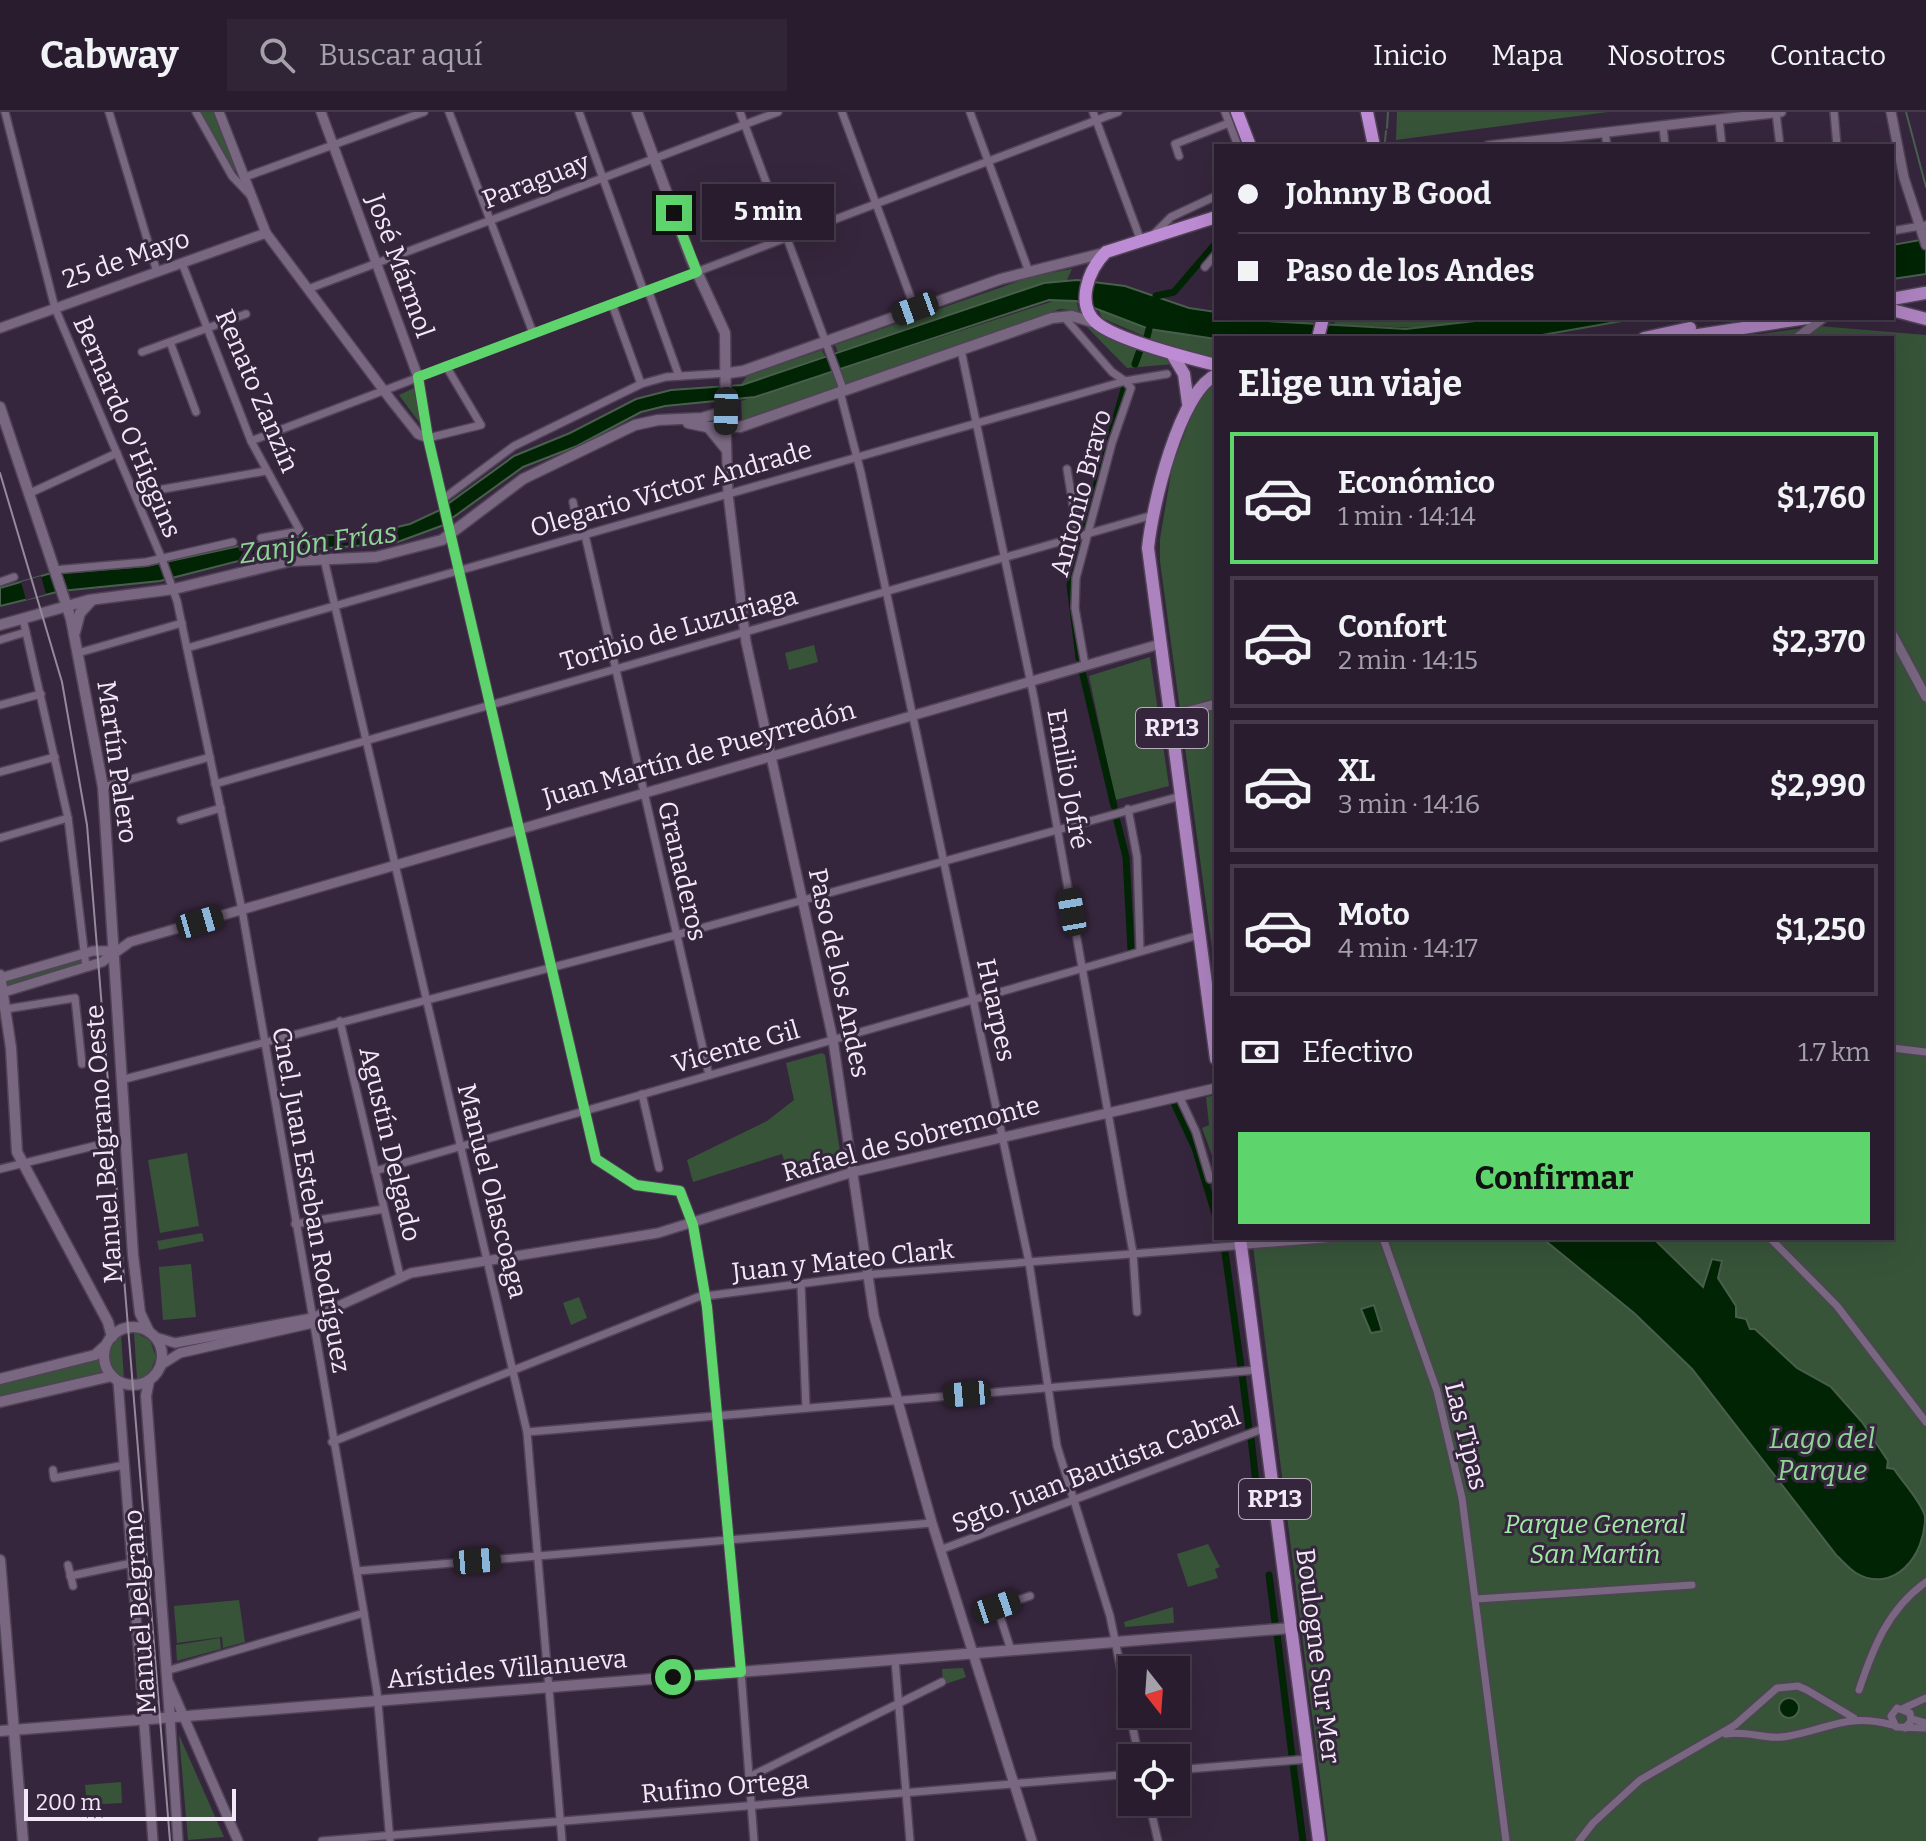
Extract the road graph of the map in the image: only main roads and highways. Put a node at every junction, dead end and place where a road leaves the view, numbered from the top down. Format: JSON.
{"nodes":[{"id":1,"x":637,"y":112,"type":"edge"},
{"id":2,"x":1367,"y":112,"type":"edge"},
{"id":3,"x":1233,"y":117,"type":"edge"},
{"id":4,"x":1374,"y":140,"type":"edge"},
{"id":5,"x":1249,"y":144,"type":"edge"},
{"id":6,"x":1214,"y":208,"type":"edge"},
{"id":7,"x":1214,"y":218,"type":"edge"},
{"id":8,"x":1151,"y":237,"type":"junction"},
{"id":9,"x":1106,"y":252,"type":"junction"},
{"id":10,"x":1925,"y":292,"type":"edge"},
{"id":11,"x":1894,"y":299,"type":"edge"},
{"id":12,"x":1894,"y":311,"type":"edge"},
{"id":13,"x":1926,"y":319,"type":"edge"},
{"id":14,"x":1742,"y":320,"type":"edge"},
{"id":15,"x":1794,"y":320,"type":"edge"},
{"id":16,"x":1098,"y":324,"type":"junction"},
{"id":17,"x":1655,"y":336,"type":"edge"},
{"id":18,"x":1692,"y":336,"type":"edge"},
{"id":19,"x":1172,"y":354,"type":"junction"},
{"id":20,"x":1214,"y":364,"type":"edge"},
{"id":21,"x":728,"y":373,"type":"junction"},
{"id":22,"x":1214,"y":376,"type":"edge"},
{"id":23,"x":1188,"y":403,"type":"junction"},
{"id":24,"x":0,"y":407,"type":"edge"},
{"id":25,"x":726,"y":407,"type":"junction"},
{"id":26,"x":677,"y":420,"type":"junction"},
{"id":27,"x":707,"y":427,"type":"junction"},
{"id":28,"x":726,"y":428,"type":"junction"},
{"id":29,"x":726,"y":449,"type":"road end"},
{"id":30,"x":96,"y":598,"type":"junction"},
{"id":31,"x":67,"y":605,"type":"junction"},
{"id":32,"x":0,"y":625,"type":"edge"},
{"id":33,"x":75,"y":638,"type":"junction"},
{"id":34,"x":114,"y":951,"type":"joint"},
{"id":35,"x":0,"y":977,"type":"edge"},
{"id":36,"x":2,"y":993,"type":"edge"},
{"id":37,"x":1214,"y":1044,"type":"edge"},
{"id":38,"x":1240,"y":1242,"type":"edge"},
{"id":39,"x":152,"y":1334,"type":"junction"},
{"id":40,"x":109,"y":1341,"type":"junction"},
{"id":41,"x":0,"y":1379,"type":"edge"},
{"id":42,"x":115,"y":1379,"type":"junction"},
{"id":43,"x":149,"y":1380,"type":"junction"},
{"id":44,"x":0,"y":1402,"type":"edge"},
{"id":45,"x":0,"y":1560,"type":"edge"},
{"id":46,"x":0,"y":1568,"type":"edge"},
{"id":47,"x":1291,"y":1628,"type":"junction"},
{"id":48,"x":170,"y":1718,"type":"junction"},
{"id":49,"x":14,"y":1730,"type":"junction"},
{"id":50,"x":0,"y":1731,"type":"edge"},
{"id":51,"x":23,"y":1841,"type":"edge"},
{"id":52,"x":1319,"y":1841,"type":"edge"}],
"edges":[{"from":1,"to":21,"type":"main road","name":"Paso de los Andes"},
{"from":2,"to":4,"type":"highway"},
{"from":3,"to":5,"type":"highway"},
{"from":6,"to":8,"type":"highway"},
{"from":7,"to":8,"type":"highway"},
{"from":8,"to":9,"type":"highway"},
{"from":9,"to":16,"type":"highway"},
{"from":9,"to":21,"type":"main road"},
{"from":10,"to":11,"type":"main road"},
{"from":10,"to":13,"type":"main road"},
{"from":12,"to":13,"type":"main road"},
{"from":14,"to":17,"type":"main road"},
{"from":15,"to":18,"type":"main road"},
{"from":16,"to":19,"type":"highway"},
{"from":16,"to":28,"type":"main road"},
{"from":19,"to":20,"type":"highway"},
{"from":19,"to":23,"type":"main road"},
{"from":21,"to":25,"type":"main road","name":"Paso de los Andes"},
{"from":22,"to":23,"type":"main road","number":"RP13"},
{"from":23,"to":37,"type":"main road","number":"RP13"},
{"from":24,"to":31,"type":"main road","name":"Martín Palero"},
{"from":25,"to":26,"type":"main road"},
{"from":25,"to":28,"type":"main road","name":"Paso de los Andes"},
{"from":26,"to":27,"type":"main road"},
{"from":26,"to":30,"type":"main road"},
{"from":27,"to":28,"type":"main road"},
{"from":27,"to":29,"type":"main road"},
{"from":30,"to":31,"type":"main road"},
{"from":30,"to":33,"type":"main road"},
{"from":31,"to":32,"type":"main road"},
{"from":31,"to":33,"type":"main road","name":"Martín Palero"},
{"from":33,"to":34,"type":"main road","name":"Martín Palero"},
{"from":34,"to":39,"type":"main road","name":"Manuel Belgrano Oeste"},
{"from":35,"to":36,"type":"main road"},
{"from":36,"to":40,"type":"main road"},
{"from":38,"to":47,"type":"main road","name":"Boulogne Sur Mer","number":"RP13"},
{"from":39,"to":40,"type":"main road"},
{"from":39,"to":43,"type":"main road"},
{"from":40,"to":41,"type":"main road"},
{"from":40,"to":42,"type":"main road"},
{"from":42,"to":43,"type":"main road"},
{"from":42,"to":44,"type":"main road"},
{"from":43,"to":48,"type":"main road","name":"Manuel Belgrano"},
{"from":45,"to":46,"type":"main road"},
{"from":46,"to":49,"type":"main road"},
{"from":47,"to":48,"type":"main road","name":"Arístides Villanueva"},
{"from":47,"to":52,"type":"main road","name":"Boulogne Sur Mer","number":"RP13"},
{"from":48,"to":49,"type":"main road","name":"Arístides Villanueva"},
{"from":49,"to":50,"type":"main road","name":"Arístides Villanueva"},
{"from":49,"to":51,"type":"main road"}]}
